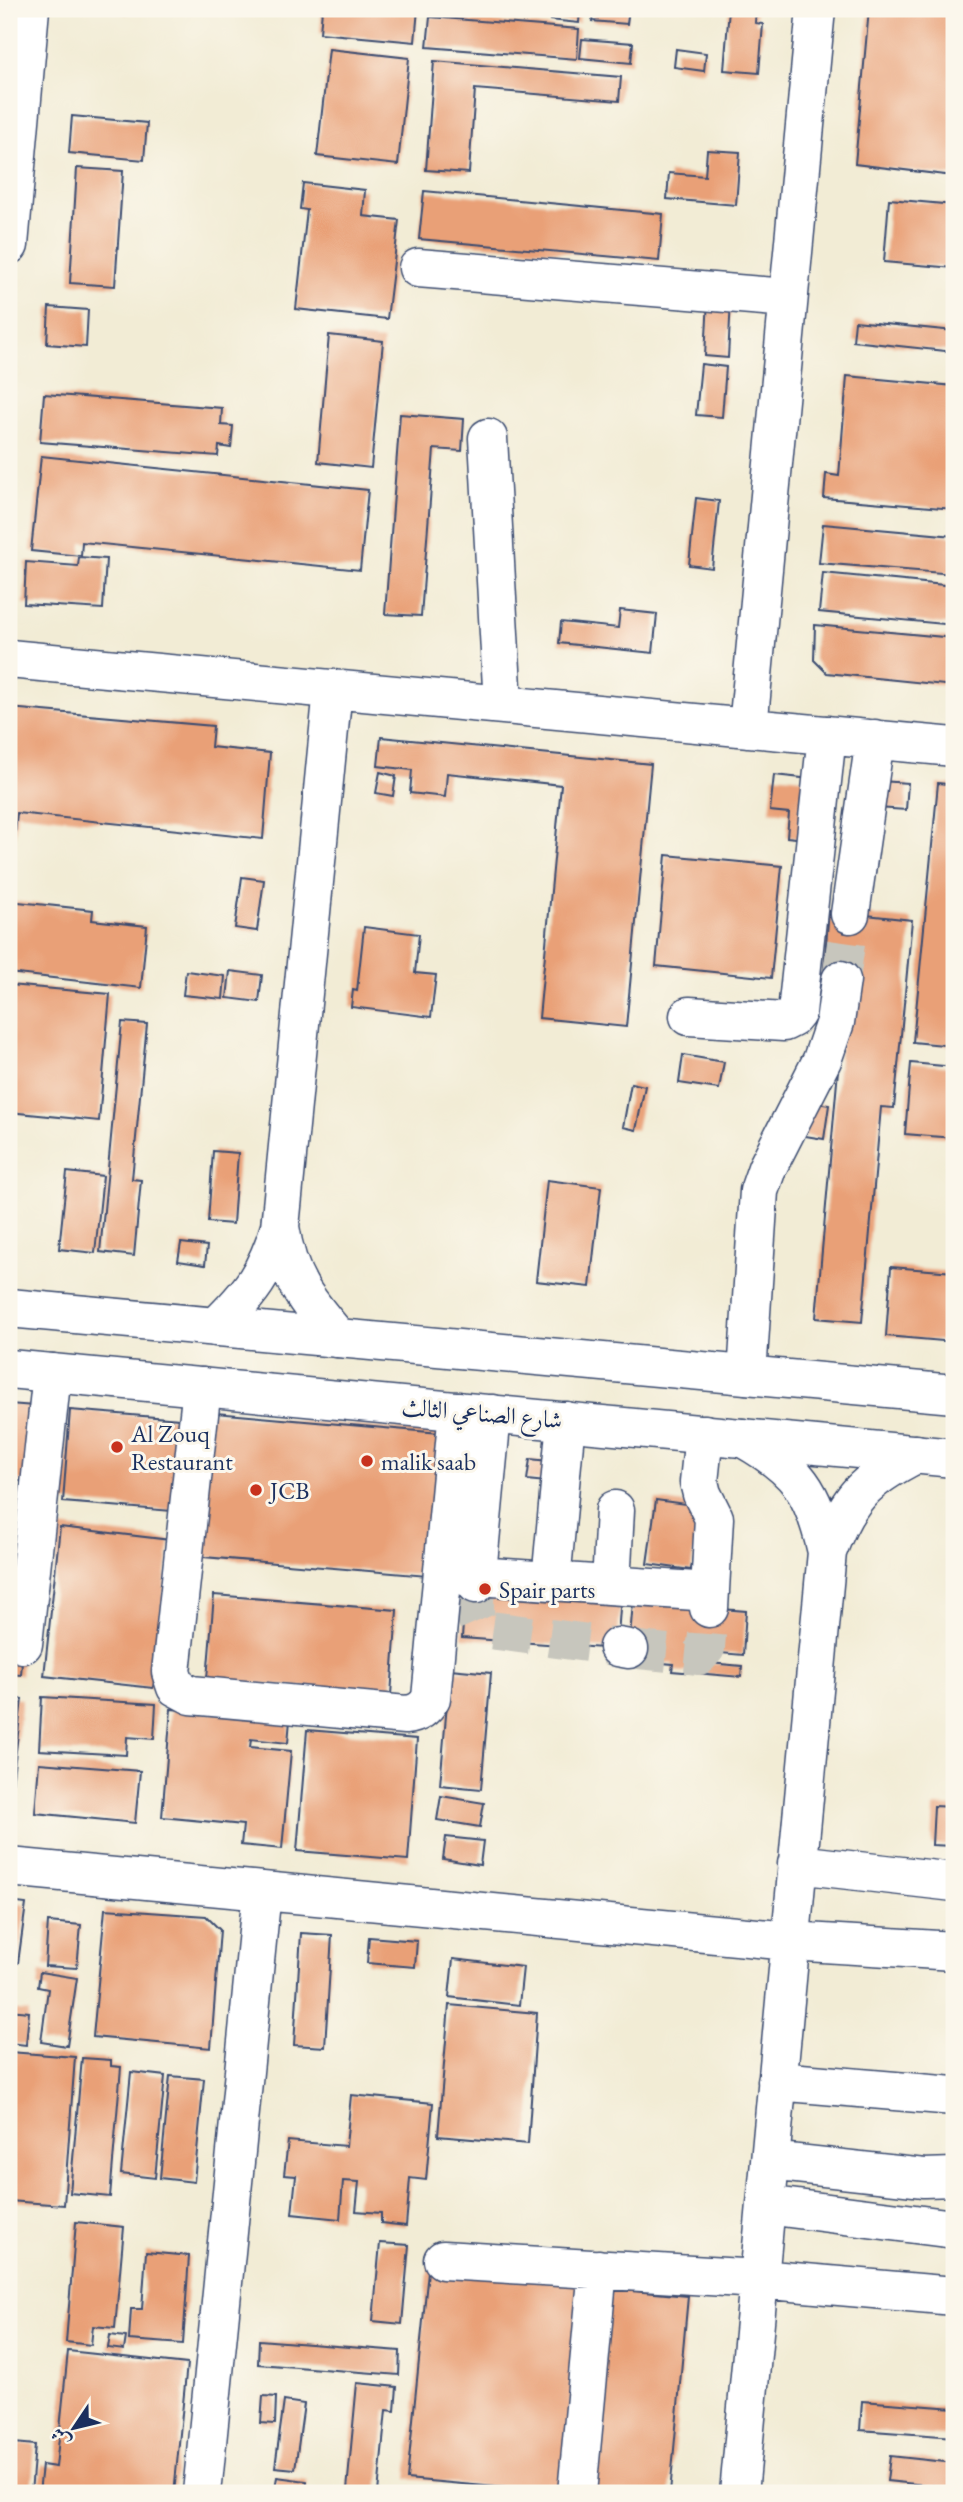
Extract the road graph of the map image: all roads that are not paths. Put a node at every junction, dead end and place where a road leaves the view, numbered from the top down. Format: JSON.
{"nodes":[{"id":1,"x":30,"y":9,"type":"edge"},
{"id":2,"x":816,"y":9,"type":"edge"},
{"id":3,"x":9,"y":245,"type":"edge"},
{"id":4,"x":418,"y":268,"type":"dead end"},
{"id":5,"x":788,"y":298,"type":"junction"},
{"id":6,"x":488,"y":438,"type":"dead end"},
{"id":7,"x":9,"y":659,"type":"edge"},
{"id":8,"x":333,"y":689,"type":"junction"},
{"id":9,"x":503,"y":705,"type":"junction"},
{"id":10,"x":748,"y":727,"type":"junction"},
{"id":11,"x":827,"y":735,"type":"junction"},
{"id":12,"x":875,"y":739,"type":"junction"},
{"id":13,"x":954,"y":747,"type":"edge"},
{"id":14,"x":850,"y":914,"type":"tunnel mouth"},
{"id":15,"x":841,"y":980,"type":"tunnel mouth"},
{"id":16,"x":689,"y":1016,"type":"dead end"},
{"id":17,"x":280,"y":1227,"type":"junction"},
{"id":18,"x":9,"y":1308,"type":"edge"},
{"id":19,"x":216,"y":1327,"type":"junction"},
{"id":20,"x":338,"y":1338,"type":"junction"},
{"id":21,"x":9,"y":1369,"type":"edge"},
{"id":22,"x":52,"y":1373,"type":"junction"},
{"id":23,"x":747,"y":1375,"type":"junction"},
{"id":24,"x":202,"y":1387,"type":"junction"},
{"id":25,"x":954,"y":1394,"type":"edge"},
{"id":26,"x":475,"y":1413,"type":"junction"},
{"id":27,"x":566,"y":1421,"type":"junction"},
{"id":28,"x":704,"y":1434,"type":"junction"},
{"id":29,"x":743,"y":1438,"type":"junction"},
{"id":30,"x":916,"y":1454,"type":"junction"},
{"id":31,"x":954,"y":1458,"type":"edge"},
{"id":32,"x":23,"y":1502,"type":"edge"},
{"id":33,"x":615,"y":1510,"type":"dead end"},
{"id":34,"x":827,"y":1552,"type":"junction"},
{"id":35,"x":551,"y":1581,"type":"junction"},
{"id":36,"x":611,"y":1585,"type":"junction"},
{"id":37,"x":23,"y":1644,"type":"dead end"},
{"id":38,"x":797,"y":1864,"type":"junction"},
{"id":39,"x":9,"y":1867,"type":"edge"},
{"id":40,"x":954,"y":1881,"type":"edge"},
{"id":41,"x":262,"y":1891,"type":"junction"},
{"id":42,"x":790,"y":1941,"type":"junction"},
{"id":43,"x":954,"y":1951,"type":"edge"},
{"id":44,"x":777,"y":2081,"type":"junction"},
{"id":45,"x":954,"y":2096,"type":"edge"},
{"id":46,"x":770,"y":2161,"type":"junction"},
{"id":47,"x":954,"y":2177,"type":"edge"},
{"id":48,"x":766,"y":2204,"type":"junction"},
{"id":49,"x":954,"y":2229,"type":"edge"},
{"id":50,"x":443,"y":2260,"type":"dead end"},
{"id":51,"x":598,"y":2269,"type":"junction"},
{"id":52,"x":759,"y":2279,"type":"junction"},
{"id":53,"x":954,"y":2296,"type":"edge"},
{"id":54,"x":202,"y":2493,"type":"edge"},
{"id":55,"x":577,"y":2493,"type":"edge"},
{"id":56,"x":739,"y":2493,"type":"edge"}],
"edges":[{"from":1,"to":3,"type":"street"},
{"from":2,"to":5,"type":"street"},
{"from":4,"to":5,"type":"street"},
{"from":5,"to":10,"type":"street"},
{"from":6,"to":9,"type":"street"},
{"from":7,"to":8,"type":"street"},
{"from":8,"to":9,"type":"street"},
{"from":8,"to":17,"type":"street"},
{"from":9,"to":10,"type":"street"},
{"from":10,"to":11,"type":"street"},
{"from":11,"to":12,"type":"street"},
{"from":11,"to":16,"type":"street"},
{"from":12,"to":13,"type":"street"},
{"from":12,"to":14,"type":"street"},
{"from":15,"to":23,"type":"street"},
{"from":17,"to":19,"type":"street"},
{"from":17,"to":20,"type":"street"},
{"from":18,"to":19,"type":"street"},
{"from":19,"to":20,"type":"street"},
{"from":20,"to":23,"type":"street"},
{"from":21,"to":22,"type":"street","name":"شارع الصناعي الثالث"},
{"from":22,"to":24,"type":"street","name":"شارع الصناعي الثالث"},
{"from":22,"to":32,"type":"street"},
{"from":23,"to":25,"type":"street"},
{"from":24,"to":26,"type":"street","name":"شارع الصناعي الثالث"},
{"from":24,"to":26,"type":"street"},
{"from":26,"to":27,"type":"street","name":"شارع الصناعي الثالث"},
{"from":26,"to":35,"type":"street"},
{"from":27,"to":28,"type":"street","name":"شارع الصناعي الثالث"},
{"from":27,"to":35,"type":"street"},
{"from":28,"to":29,"type":"street","name":"شارع الصناعي الثالث"},
{"from":28,"to":36,"type":"street"},
{"from":29,"to":30,"type":"street","name":"شارع الصناعي الثالث"},
{"from":29,"to":34,"type":"street"},
{"from":30,"to":31,"type":"street","name":"شارع الصناعي الثالث"},
{"from":30,"to":34,"type":"street"},
{"from":32,"to":37,"type":"street"},
{"from":33,"to":36,"type":"street"},
{"from":34,"to":38,"type":"street"},
{"from":35,"to":36,"type":"street"},
{"from":38,"to":40,"type":"street"},
{"from":38,"to":42,"type":"street"},
{"from":39,"to":41,"type":"street"},
{"from":41,"to":42,"type":"street"},
{"from":41,"to":54,"type":"street"},
{"from":42,"to":43,"type":"street"},
{"from":42,"to":44,"type":"street"},
{"from":44,"to":45,"type":"street"},
{"from":44,"to":46,"type":"street"},
{"from":46,"to":47,"type":"street"},
{"from":46,"to":48,"type":"street"},
{"from":48,"to":49,"type":"street"},
{"from":48,"to":52,"type":"street"},
{"from":50,"to":51,"type":"street"},
{"from":51,"to":52,"type":"street"},
{"from":51,"to":55,"type":"street"},
{"from":52,"to":53,"type":"street"},
{"from":52,"to":56,"type":"street"}]}
